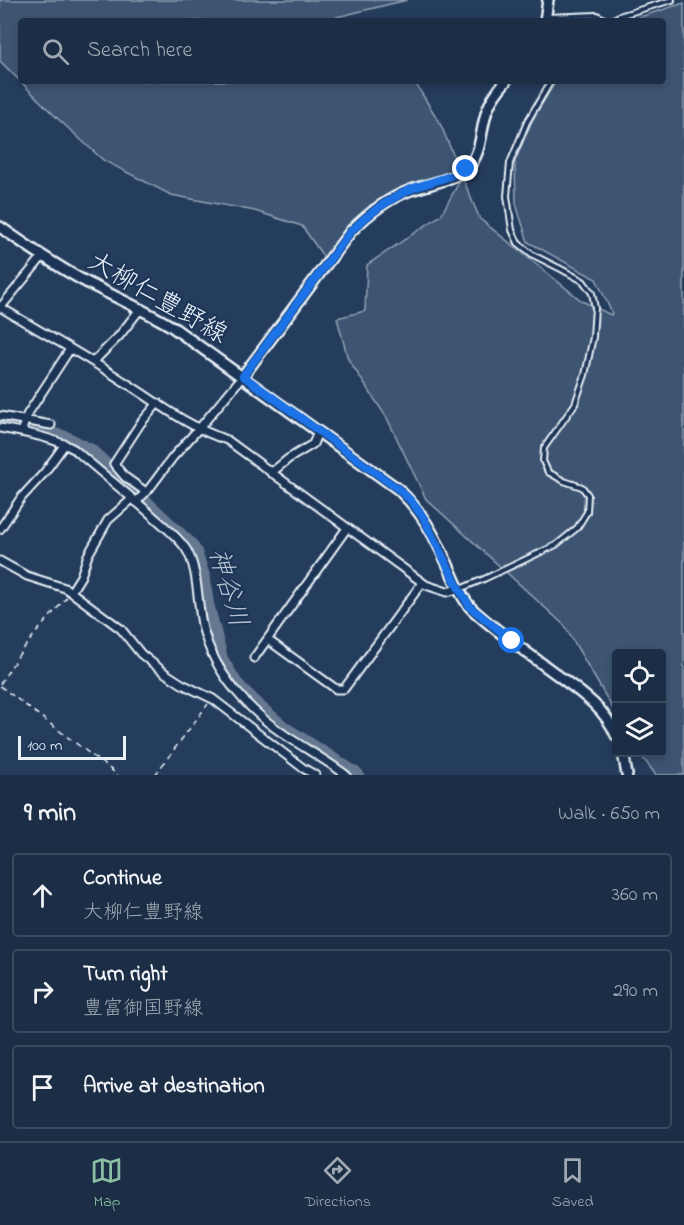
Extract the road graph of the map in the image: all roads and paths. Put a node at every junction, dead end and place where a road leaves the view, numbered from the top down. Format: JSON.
{"nodes":[{"id":1,"x":548,"y":0,"type":"edge"},
{"id":2,"x":672,"y":0,"type":"edge"},
{"id":3,"x":545,"y":18,"type":"edge"},
{"id":4,"x":558,"y":18,"type":"edge"},
{"id":5,"x":603,"y":18,"type":"edge"},
{"id":6,"x":615,"y":18,"type":"edge"},
{"id":7,"x":504,"y":84,"type":"edge"},
{"id":8,"x":549,"y":84,"type":"edge"},
{"id":9,"x":0,"y":228,"type":"edge"},
{"id":10,"x":43,"y":256,"type":"junction"},
{"id":11,"x":0,"y":308,"type":"edge"},
{"id":12,"x":141,"y":308,"type":"junction"},
{"id":13,"x":70,"y":349,"type":"junction"},
{"id":14,"x":93,"y":362,"type":"junction"},
{"id":15,"x":243,"y":376,"type":"junction"},
{"id":16,"x":158,"y":403,"type":"junction"},
{"id":17,"x":0,"y":416,"type":"edge"},
{"id":18,"x":51,"y":425,"type":"dead end"},
{"id":19,"x":23,"y":427,"type":"junction"},
{"id":20,"x":0,"y":428,"type":"edge"},
{"id":21,"x":199,"y":429,"type":"junction"},
{"id":22,"x":318,"y":432,"type":"junction"},
{"id":23,"x":65,"y":444,"type":"junction"},
{"id":24,"x":271,"y":473,"type":"junction"},
{"id":25,"x":145,"y":493,"type":"junction"},
{"id":26,"x":135,"y":500,"type":"junction"},
{"id":27,"x":347,"y":528,"type":"junction"},
{"id":28,"x":0,"y":529,"type":"edge"},
{"id":29,"x":0,"y":561,"type":"edge"},
{"id":30,"x":422,"y":583,"type":"junction"},
{"id":31,"x":459,"y":589,"type":"junction"},
{"id":32,"x":72,"y":592,"type":"junction"},
{"id":33,"x":268,"y":640,"type":"junction"},
{"id":34,"x":254,"y":658,"type":"dead end"},
{"id":35,"x":0,"y":685,"type":"edge"},
{"id":36,"x":213,"y":699,"type":"junction"},
{"id":37,"x":612,"y":726,"type":"edge"},
{"id":38,"x":624,"y":757,"type":"edge"},
{"id":39,"x":118,"y":775,"type":"edge"},
{"id":40,"x":155,"y":775,"type":"edge"},
{"id":41,"x":315,"y":775,"type":"edge"},
{"id":42,"x":346,"y":775,"type":"edge"},
{"id":43,"x":627,"y":775,"type":"edge"}],
"edges":[{"from":1,"to":3,"type":"main road"},
{"from":2,"to":6,"type":"lane"},
{"from":4,"to":5,"type":"lane"},
{"from":7,"to":15,"type":"main road"},
{"from":8,"to":31,"type":"lane"},
{"from":9,"to":10,"type":"main road","name":"大柳仁豊野線"},
{"from":10,"to":11,"type":"street"},
{"from":10,"to":12,"type":"main road","name":"大柳仁豊野線"},
{"from":11,"to":13,"type":"street"},
{"from":12,"to":14,"type":"street"},
{"from":12,"to":15,"type":"main road","name":"大柳仁豊野線"},
{"from":13,"to":14,"type":"street"},
{"from":13,"to":19,"type":"street"},
{"from":14,"to":16,"type":"street"},
{"from":15,"to":21,"type":"street"},
{"from":15,"to":22,"type":"main road","name":"大柳仁豊野線"},
{"from":16,"to":21,"type":"street"},
{"from":16,"to":25,"type":"street"},
{"from":17,"to":19,"type":"street"},
{"from":18,"to":19,"type":"street"},
{"from":19,"to":20,"type":"street"},
{"from":19,"to":23,"type":"street"},
{"from":21,"to":24,"type":"street"},
{"from":21,"to":25,"type":"street"},
{"from":22,"to":24,"type":"street"},
{"from":22,"to":31,"type":"main road","name":"大柳仁豊野線"},
{"from":23,"to":26,"type":"street"},
{"from":23,"to":28,"type":"street"},
{"from":24,"to":27,"type":"street"},
{"from":25,"to":26,"type":"street"},
{"from":26,"to":32,"type":"street"},
{"from":26,"to":42,"type":"street"},
{"from":27,"to":30,"type":"street"},
{"from":27,"to":33,"type":"street"},
{"from":29,"to":32,"type":"street"},
{"from":30,"to":31,"type":"street"},
{"from":30,"to":33,"type":"street"},
{"from":31,"to":37,"type":"main road","name":"大柳仁豊野線"},
{"from":32,"to":35,"type":"path"},
{"from":32,"to":36,"type":"street"},
{"from":33,"to":34,"type":"street"},
{"from":35,"to":39,"type":"path"},
{"from":36,"to":40,"type":"path"},
{"from":36,"to":41,"type":"street"},
{"from":38,"to":43,"type":"main road"}]}
